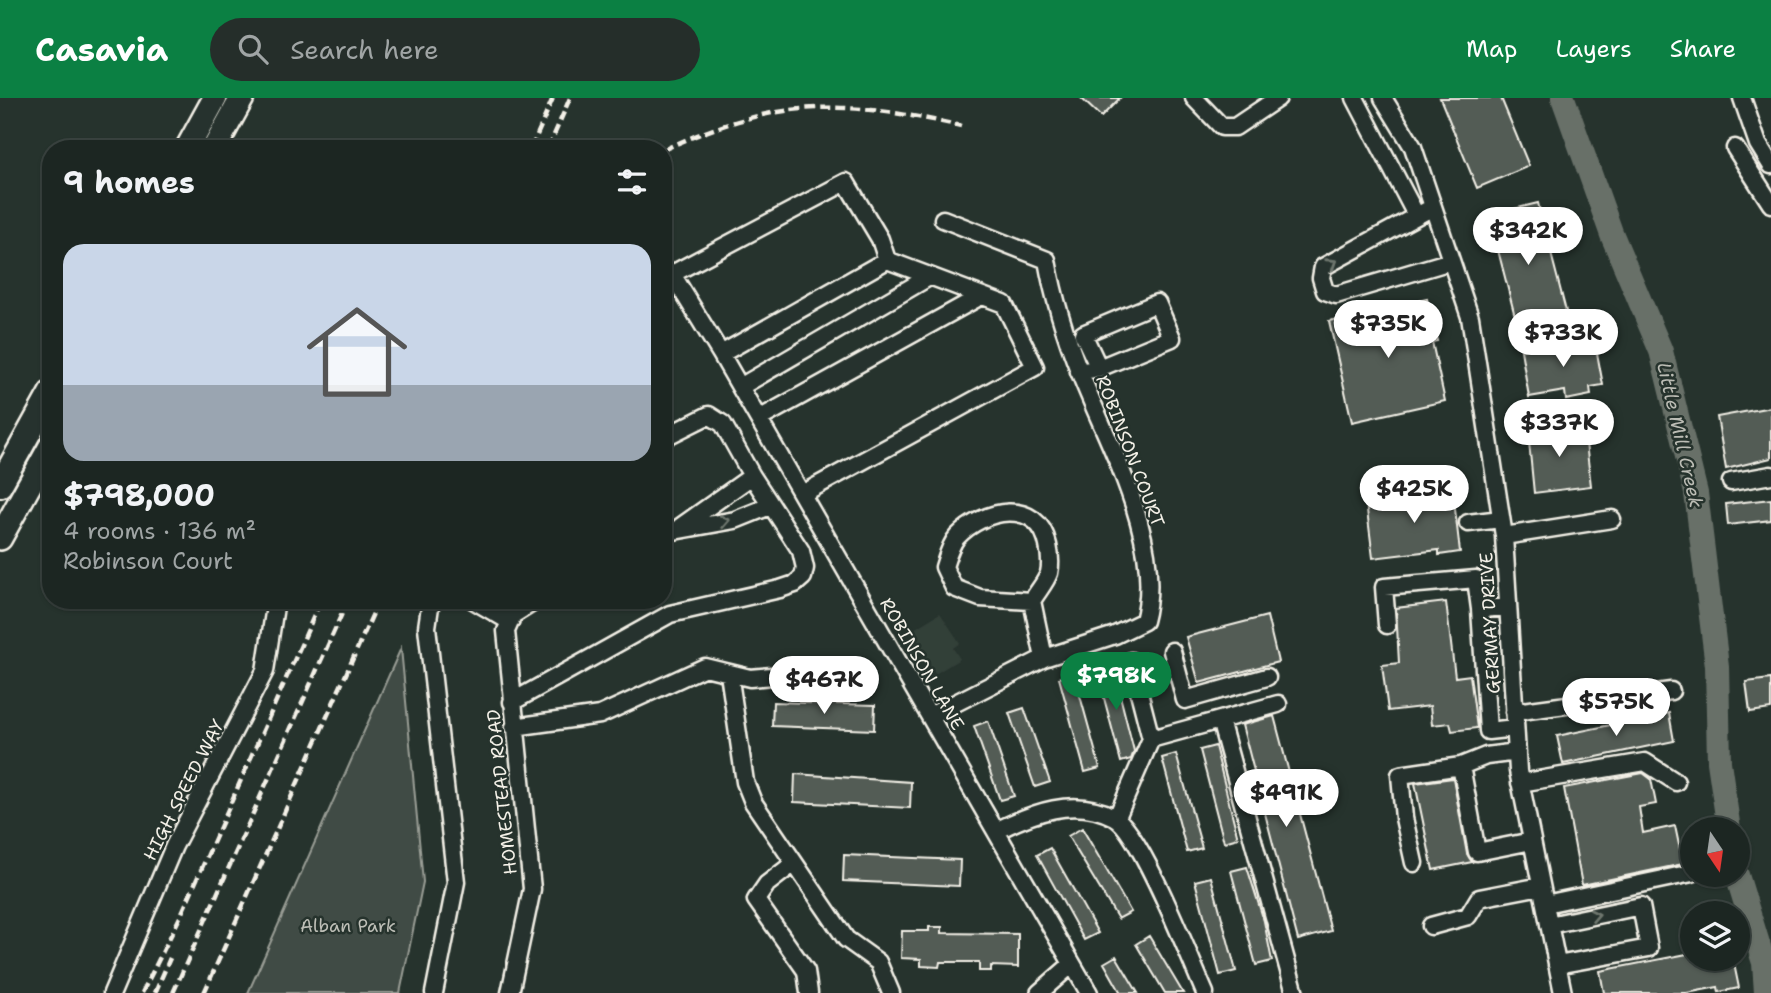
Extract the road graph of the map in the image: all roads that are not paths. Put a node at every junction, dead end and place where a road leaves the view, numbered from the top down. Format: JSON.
{"nodes":[{"id":1,"x":215,"y":98,"type":"edge"},
{"id":2,"x":242,"y":98,"type":"edge"},
{"id":3,"x":1194,"y":98,"type":"edge"},
{"id":4,"x":1278,"y":98,"type":"edge"},
{"id":5,"x":1355,"y":98,"type":"edge"},
{"id":6,"x":1742,"y":98,"type":"edge"},
{"id":7,"x":1388,"y":100,"type":"edge"},
{"id":8,"x":192,"y":140,"type":"edge"},
{"id":9,"x":219,"y":140,"type":"edge"},
{"id":10,"x":1735,"y":148,"type":"dead end"},
{"id":11,"x":1771,"y":165,"type":"edge"},
{"id":12,"x":1424,"y":181,"type":"junction"},
{"id":13,"x":1403,"y":190,"type":"junction"},
{"id":14,"x":1771,"y":204,"type":"edge"},
{"id":15,"x":1425,"y":211,"type":"junction"},
{"id":16,"x":943,"y":219,"type":"dead end"},
{"id":17,"x":887,"y":260,"type":"junction"},
{"id":18,"x":1448,"y":262,"type":"junction"},
{"id":19,"x":672,"y":273,"type":"edge"},
{"id":20,"x":672,"y":276,"type":"edge"},
{"id":21,"x":929,"y":277,"type":"junction"},
{"id":22,"x":981,"y":296,"type":"junction"},
{"id":23,"x":721,"y":354,"type":"junction"},
{"id":24,"x":1098,"y":368,"type":"junction"},
{"id":25,"x":1079,"y":372,"type":"junction"},
{"id":26,"x":740,"y":387,"type":"junction"},
{"id":27,"x":42,"y":409,"type":"edge"},
{"id":28,"x":759,"y":419,"type":"junction"},
{"id":29,"x":672,"y":433,"type":"edge"},
{"id":30,"x":42,"y":462,"type":"edge"},
{"id":31,"x":1771,"y":475,"type":"edge"},
{"id":32,"x":752,"y":476,"type":"junction"},
{"id":33,"x":1731,"y":481,"type":"dead end"},
{"id":34,"x":0,"y":485,"type":"edge"},
{"id":35,"x":802,"y":494,"type":"junction"},
{"id":36,"x":770,"y":506,"type":"junction"},
{"id":37,"x":1501,"y":519,"type":"junction"},
{"id":38,"x":1612,"y":519,"type":"dead end"},
{"id":39,"x":1468,"y":523,"type":"dead end"},
{"id":40,"x":672,"y":530,"type":"edge"},
{"id":41,"x":672,"y":531,"type":"edge"},
{"id":42,"x":1504,"y":536,"type":"junction"},
{"id":43,"x":0,"y":538,"type":"edge"},
{"id":44,"x":1032,"y":601,"type":"junction"},
{"id":45,"x":1508,"y":607,"type":"junction"},
{"id":46,"x":275,"y":609,"type":"edge"},
{"id":47,"x":430,"y":609,"type":"edge"},
{"id":48,"x":489,"y":609,"type":"edge"},
{"id":49,"x":525,"y":609,"type":"edge"},
{"id":50,"x":1480,"y":609,"type":"junction"},
{"id":51,"x":509,"y":621,"type":"junction"},
{"id":52,"x":1387,"y":625,"type":"dead end"},
{"id":53,"x":1172,"y":651,"type":"dead end"},
{"id":54,"x":1044,"y":658,"type":"junction"},
{"id":55,"x":1131,"y":661,"type":"dead end"},
{"id":56,"x":729,"y":673,"type":"junction"},
{"id":57,"x":851,"y":674,"type":"dead end"},
{"id":58,"x":1267,"y":677,"type":"dead end"},
{"id":59,"x":1671,"y":691,"type":"dead end"},
{"id":60,"x":1185,"y":700,"type":"junction"},
{"id":61,"x":512,"y":702,"type":"junction"},
{"id":62,"x":1278,"y":704,"type":"dead end"},
{"id":63,"x":1514,"y":712,"type":"junction"},
{"id":64,"x":930,"y":716,"type":"junction"},
{"id":65,"x":1220,"y":720,"type":"junction"},
{"id":66,"x":514,"y":727,"type":"junction"},
{"id":67,"x":1192,"y":728,"type":"junction"},
{"id":68,"x":1516,"y":728,"type":"junction"},
{"id":69,"x":1151,"y":739,"type":"junction"},
{"id":70,"x":1517,"y":752,"type":"junction"},
{"id":71,"x":1461,"y":765,"type":"junction"},
{"id":72,"x":1676,"y":782,"type":"dead end"},
{"id":73,"x":1520,"y":783,"type":"junction"},
{"id":74,"x":1116,"y":817,"type":"junction"},
{"id":75,"x":996,"y":831,"type":"junction"},
{"id":76,"x":1532,"y":841,"type":"junction"},
{"id":77,"x":1415,"y":863,"type":"dead end"},
{"id":78,"x":793,"y":864,"type":"junction"},
{"id":79,"x":1680,"y":876,"type":"edge"},
{"id":80,"x":1541,"y":886,"type":"junction"},
{"id":81,"x":1545,"y":904,"type":"junction"},
{"id":82,"x":1549,"y":925,"type":"junction"},
{"id":83,"x":1431,"y":926,"type":"dead end"},
{"id":84,"x":1072,"y":964,"type":"junction"},
{"id":85,"x":1557,"y":965,"type":"junction"},
{"id":86,"x":1294,"y":987,"type":"edge"},
{"id":87,"x":1050,"y":989,"type":"edge"},
{"id":88,"x":113,"y":993,"type":"edge"},
{"id":89,"x":434,"y":993,"type":"edge"},
{"id":90,"x":510,"y":993,"type":"edge"},
{"id":91,"x":809,"y":993,"type":"edge"},
{"id":92,"x":891,"y":993,"type":"edge"},
{"id":93,"x":1089,"y":993,"type":"edge"},
{"id":94,"x":1205,"y":993,"type":"edge"},
{"id":95,"x":1277,"y":993,"type":"edge"},
{"id":96,"x":1563,"y":993,"type":"edge"}],
"edges":[{"from":1,"to":8,"type":"highway"},
{"from":2,"to":9,"type":"highway"},
{"from":3,"to":4,"type":"street"},
{"from":5,"to":13,"type":"street"},
{"from":6,"to":11,"type":"street"},
{"from":7,"to":12,"type":"street","name":"GERMAY DRIVE"},
{"from":10,"to":14,"type":"street"},
{"from":12,"to":13,"type":"street"},
{"from":12,"to":15,"type":"street","name":"GERMAY DRIVE"},
{"from":13,"to":15,"type":"street"},
{"from":15,"to":18,"type":"street","name":"GERMAY DRIVE"},
{"from":18,"to":15,"type":"street","one_way":true},
{"from":16,"to":25,"type":"street","name":"ROBINSON COURT"},
{"from":17,"to":19,"type":"street","name":"ROBINSON LANE"},
{"from":17,"to":21,"type":"street"},
{"from":17,"to":23,"type":"street"},
{"from":18,"to":37,"type":"street","name":"GERMAY DRIVE"},
{"from":20,"to":23,"type":"street","name":"ROBINSON LANE"},
{"from":21,"to":22,"type":"street"},
{"from":21,"to":26,"type":"street"},
{"from":22,"to":28,"type":"street"},
{"from":22,"to":35,"type":"street"},
{"from":23,"to":26,"type":"street","name":"ROBINSON LANE"},
{"from":24,"to":24,"type":"street"},
{"from":24,"to":25,"type":"street"},
{"from":25,"to":54,"type":"street","name":"ROBINSON COURT"},
{"from":26,"to":28,"type":"street","name":"ROBINSON LANE"},
{"from":27,"to":34,"type":"highway"},
{"from":28,"to":35,"type":"street","name":"ROBINSON LANE"},
{"from":29,"to":32,"type":"street"},
{"from":30,"to":43,"type":"highway"},
{"from":31,"to":33,"type":"street"},
{"from":32,"to":36,"type":"street"},
{"from":32,"to":40,"type":"street"},
{"from":35,"to":64,"type":"street","name":"ROBINSON LANE"},
{"from":41,"to":36,"type":"street","one_way":true},
{"from":36,"to":61,"type":"street"},
{"from":37,"to":39,"type":"street"},
{"from":37,"to":42,"type":"street","name":"GERMAY DRIVE"},
{"from":38,"to":42,"type":"street"},
{"from":42,"to":45,"type":"street","name":"GERMAY DRIVE"},
{"from":44,"to":44,"type":"street"},
{"from":44,"to":54,"type":"street"},
{"from":45,"to":50,"type":"street"},
{"from":45,"to":63,"type":"street","name":"GERMAY DRIVE"},
{"from":46,"to":88,"type":"street","name":"HIGH SPEED WAY"},
{"from":47,"to":89,"type":"street"},
{"from":48,"to":51,"type":"street"},
{"from":49,"to":51,"type":"street"},
{"from":50,"to":52,"type":"street"},
{"from":50,"to":68,"type":"street"},
{"from":51,"to":61,"type":"street","name":"HOMESTEAD ROAD"},
{"from":53,"to":60,"type":"street"},
{"from":54,"to":64,"type":"street","name":"ROBINSON COURT"},
{"from":55,"to":69,"type":"street"},
{"from":56,"to":57,"type":"street"},
{"from":56,"to":66,"type":"street"},
{"from":56,"to":78,"type":"street"},
{"from":58,"to":60,"type":"street"},
{"from":59,"to":63,"type":"street"},
{"from":60,"to":67,"type":"street"},
{"from":61,"to":66,"type":"street","name":"HOMESTEAD ROAD"},
{"from":62,"to":65,"type":"street"},
{"from":63,"to":68,"type":"street","name":"GERMAY DRIVE"},
{"from":64,"to":75,"type":"street","name":"ROBINSON LANE"},
{"from":65,"to":67,"type":"street"},
{"from":65,"to":86,"type":"street"},
{"from":66,"to":90,"type":"street","name":"HOMESTEAD ROAD"},
{"from":67,"to":69,"type":"street"},
{"from":68,"to":70,"type":"street","name":"GERMAY DRIVE"},
{"from":69,"to":74,"type":"street"},
{"from":70,"to":71,"type":"street"},
{"from":70,"to":73,"type":"street","name":"GERMAY DRIVE"},
{"from":71,"to":76,"type":"street"},
{"from":71,"to":77,"type":"street"},
{"from":72,"to":73,"type":"street"},
{"from":73,"to":76,"type":"street","name":"GERMAY DRIVE"},
{"from":74,"to":75,"type":"street"},
{"from":74,"to":94,"type":"street"},
{"from":75,"to":84,"type":"street","name":"ROBINSON LANE"},
{"from":76,"to":80,"type":"street","name":"GERMAY DRIVE"},
{"from":78,"to":91,"type":"street"},
{"from":78,"to":92,"type":"street"},
{"from":79,"to":81,"type":"street"},
{"from":80,"to":81,"type":"street","name":"GERMAY DRIVE"},
{"from":80,"to":83,"type":"street"},
{"from":81,"to":82,"type":"street","name":"GERMAY DRIVE"},
{"from":82,"to":85,"type":"street","name":"GERMAY DRIVE"},
{"from":82,"to":85,"type":"street","one_way":true},
{"from":84,"to":87,"type":"street"},
{"from":84,"to":93,"type":"street","name":"ROBINSON LANE"},
{"from":85,"to":96,"type":"street","name":"GERMAY DRIVE"},
{"from":86,"to":95,"type":"street"}]}
